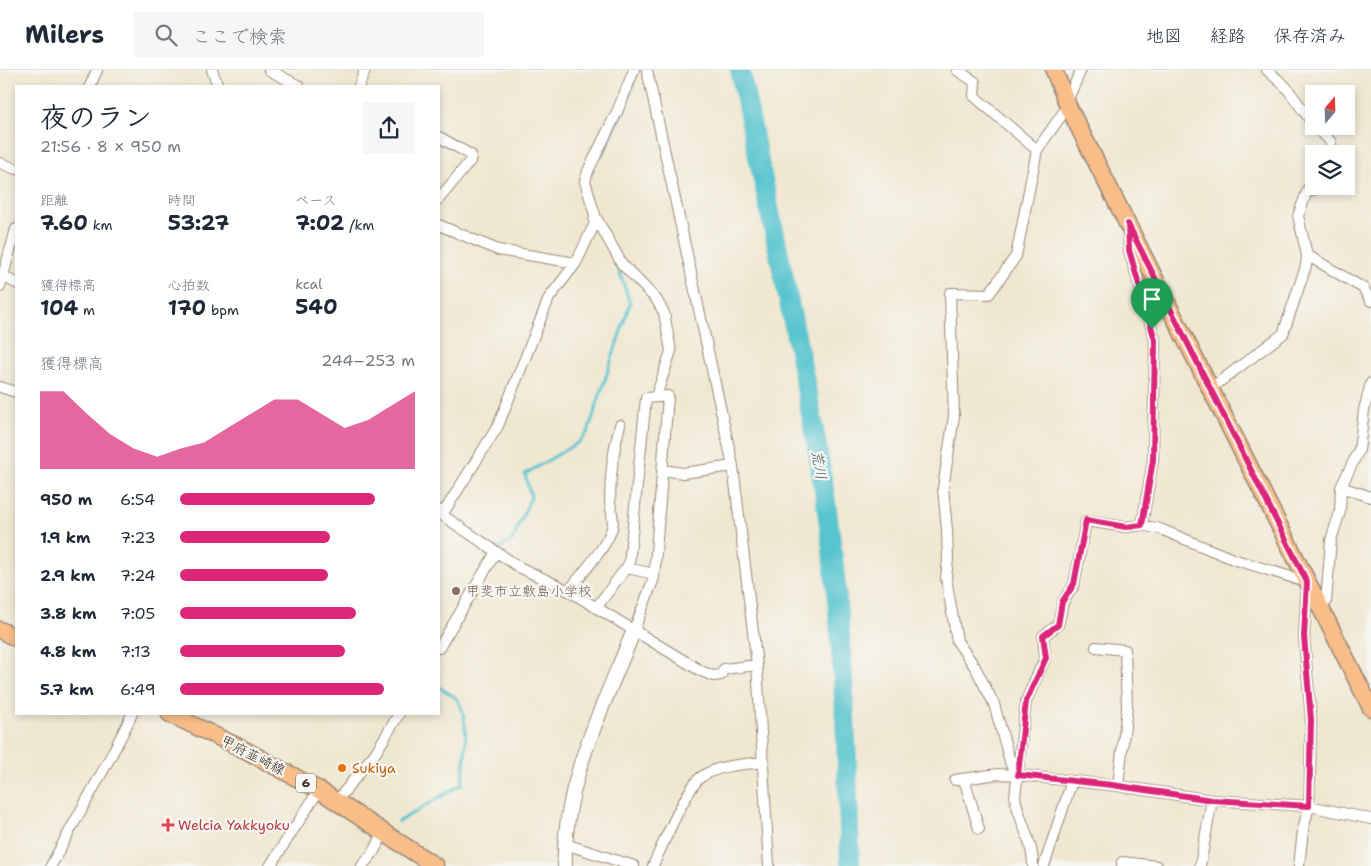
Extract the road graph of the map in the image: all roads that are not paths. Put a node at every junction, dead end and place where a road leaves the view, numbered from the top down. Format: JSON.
{"nodes":[{"id":1,"x":97,"y":70,"type":"edge"},
{"id":2,"x":212,"y":70,"type":"edge"},
{"id":3,"x":269,"y":70,"type":"edge"},
{"id":4,"x":365,"y":70,"type":"edge"},
{"id":5,"x":634,"y":70,"type":"edge"},
{"id":6,"x":647,"y":70,"type":"edge"},
{"id":7,"x":957,"y":70,"type":"edge"},
{"id":8,"x":1054,"y":70,"type":"edge"},
{"id":9,"x":1081,"y":70,"type":"edge"},
{"id":10,"x":1267,"y":70,"type":"edge"},
{"id":11,"x":90,"y":85,"type":"edge"},
{"id":12,"x":218,"y":85,"type":"edge"},
{"id":13,"x":297,"y":85,"type":"edge"},
{"id":14,"x":359,"y":85,"type":"edge"},
{"id":15,"x":1067,"y":104,"type":"junction"},
{"id":16,"x":1305,"y":113,"type":"edge"},
{"id":17,"x":1324,"y":135,"type":"edge"},
{"id":18,"x":440,"y":138,"type":"edge"},
{"id":19,"x":1331,"y":145,"type":"edge"},
{"id":20,"x":1037,"y":150,"type":"junction"},
{"id":21,"x":0,"y":163,"type":"edge"},
{"id":22,"x":15,"y":169,"type":"edge"},
{"id":23,"x":1306,"y":195,"type":"edge"},
{"id":24,"x":440,"y":198,"type":"edge"},
{"id":25,"x":595,"y":215,"type":"junction"},
{"id":26,"x":1128,"y":224,"type":"junction"},
{"id":27,"x":440,"y":225,"type":"edge"},
{"id":28,"x":15,"y":234,"type":"edge"},
{"id":29,"x":1307,"y":255,"type":"junction"},
{"id":30,"x":576,"y":263,"type":"junction"},
{"id":31,"x":2,"y":282,"type":"edge"},
{"id":32,"x":15,"y":283,"type":"edge"},
{"id":33,"x":1371,"y":301,"type":"edge"},
{"id":34,"x":1371,"y":383,"type":"edge"},
{"id":35,"x":0,"y":387,"type":"edge"},
{"id":36,"x":1210,"y":389,"type":"junction"},
{"id":37,"x":15,"y":392,"type":"edge"},
{"id":38,"x":656,"y":397,"type":"junction"},
{"id":39,"x":620,"y":424,"type":"dead end"},
{"id":40,"x":733,"y":466,"type":"junction"},
{"id":41,"x":662,"y":470,"type":"junction"},
{"id":42,"x":1341,"y":488,"type":"junction"},
{"id":43,"x":1371,"y":497,"type":"edge"},
{"id":44,"x":440,"y":513,"type":"edge"},
{"id":45,"x":1142,"y":525,"type":"junction"},
{"id":46,"x":496,"y":552,"type":"junction"},
{"id":47,"x":627,"y":568,"type":"junction"},
{"id":48,"x":654,"y":574,"type":"junction"},
{"id":49,"x":1307,"y":582,"type":"junction"},
{"id":50,"x":570,"y":591,"type":"junction"},
{"id":51,"x":1320,"y":607,"type":"junction"},
{"id":52,"x":596,"y":608,"type":"junction"},
{"id":53,"x":0,"y":630,"type":"edge"},
{"id":54,"x":634,"y":630,"type":"junction"},
{"id":55,"x":15,"y":638,"type":"edge"},
{"id":56,"x":440,"y":646,"type":"edge"},
{"id":57,"x":1096,"y":647,"type":"dead end"},
{"id":58,"x":757,"y":664,"type":"junction"},
{"id":59,"x":1371,"y":708,"type":"edge"},
{"id":60,"x":132,"y":715,"type":"edge"},
{"id":61,"x":173,"y":715,"type":"edge"},
{"id":62,"x":398,"y":715,"type":"edge"},
{"id":63,"x":764,"y":762,"type":"junction"},
{"id":64,"x":1018,"y":775,"type":"junction"},
{"id":65,"x":1072,"y":781,"type":"junction"},
{"id":66,"x":1118,"y":786,"type":"junction"},
{"id":67,"x":319,"y":790,"type":"junction"},
{"id":68,"x":1212,"y":800,"type":"junction"},
{"id":69,"x":336,"y":802,"type":"junction"},
{"id":70,"x":1309,"y":806,"type":"junction"},
{"id":71,"x":1371,"y":819,"type":"edge"},
{"id":72,"x":980,"y":829,"type":"dead end"},
{"id":73,"x":384,"y":832,"type":"junction"},
{"id":74,"x":564,"y":844,"type":"junction"},
{"id":75,"x":51,"y":866,"type":"edge"},
{"id":76,"x":270,"y":866,"type":"edge"},
{"id":77,"x":362,"y":866,"type":"edge"},
{"id":78,"x":435,"y":866,"type":"edge"},
{"id":79,"x":565,"y":866,"type":"edge"},
{"id":80,"x":634,"y":866,"type":"edge"},
{"id":81,"x":653,"y":866,"type":"edge"},
{"id":82,"x":769,"y":866,"type":"edge"},
{"id":83,"x":1033,"y":866,"type":"edge"},
{"id":84,"x":1044,"y":866,"type":"edge"},
{"id":85,"x":1122,"y":866,"type":"edge"},
{"id":86,"x":1157,"y":866,"type":"edge"},
{"id":87,"x":1200,"y":866,"type":"edge"},
{"id":88,"x":1299,"y":866,"type":"edge"}],
"edges":[{"from":1,"to":11,"type":"street"},
{"from":2,"to":12,"type":"street"},
{"from":3,"to":13,"type":"street"},
{"from":4,"to":14,"type":"street"},
{"from":5,"to":25,"type":"street"},
{"from":6,"to":40,"type":"street"},
{"from":7,"to":20,"type":"street"},
{"from":8,"to":15,"type":"main road"},
{"from":9,"to":15,"type":"street"},
{"from":10,"to":16,"type":"street"},
{"from":15,"to":20,"type":"street"},
{"from":15,"to":26,"type":"main road"},
{"from":17,"to":19,"type":"street"},
{"from":18,"to":24,"type":"street"},
{"from":20,"to":64,"type":"street"},
{"from":21,"to":22,"type":"street"},
{"from":23,"to":29,"type":"street"},
{"from":25,"to":30,"type":"street"},
{"from":25,"to":38,"type":"street"},
{"from":26,"to":36,"type":"main road"},
{"from":26,"to":45,"type":"street"},
{"from":27,"to":30,"type":"street"},
{"from":28,"to":31,"type":"street"},
{"from":29,"to":33,"type":"street"},
{"from":29,"to":36,"type":"street"},
{"from":30,"to":44,"type":"street"},
{"from":31,"to":32,"type":"street"},
{"from":34,"to":42,"type":"street"},
{"from":35,"to":37,"type":"street"},
{"from":36,"to":49,"type":"main road"},
{"from":38,"to":41,"type":"street"},
{"from":38,"to":47,"type":"street"},
{"from":39,"to":50,"type":"street"},
{"from":40,"to":41,"type":"street"},
{"from":40,"to":58,"type":"street"},
{"from":41,"to":48,"type":"street"},
{"from":42,"to":43,"type":"street"},
{"from":42,"to":51,"type":"street"},
{"from":44,"to":46,"type":"street"},
{"from":45,"to":49,"type":"street"},
{"from":45,"to":64,"type":"street"},
{"from":46,"to":50,"type":"street"},
{"from":46,"to":56,"type":"street"},
{"from":47,"to":48,"type":"street"},
{"from":47,"to":52,"type":"street"},
{"from":48,"to":54,"type":"street"},
{"from":49,"to":51,"type":"main road"},
{"from":49,"to":70,"type":"street"},
{"from":50,"to":52,"type":"street"},
{"from":51,"to":59,"type":"main road"},
{"from":52,"to":54,"type":"street"},
{"from":53,"to":55,"type":"main road"},
{"from":54,"to":58,"type":"street"},
{"from":54,"to":74,"type":"street"},
{"from":57,"to":66,"type":"street"},
{"from":58,"to":63,"type":"street"},
{"from":60,"to":75,"type":"street"},
{"from":61,"to":67,"type":"main road","name":"甲府韮崎線","number":"6"},
{"from":62,"to":69,"type":"street"},
{"from":63,"to":81,"type":"street"},
{"from":63,"to":82,"type":"street"},
{"from":64,"to":65,"type":"street"},
{"from":64,"to":72,"type":"street"},
{"from":64,"to":83,"type":"street"},
{"from":65,"to":66,"type":"street"},
{"from":65,"to":84,"type":"street"},
{"from":66,"to":68,"type":"street"},
{"from":67,"to":69,"type":"main road","name":"甲府韮崎線","number":"6"},
{"from":67,"to":76,"type":"street"},
{"from":68,"to":70,"type":"street"},
{"from":68,"to":87,"type":"street"},
{"from":69,"to":73,"type":"main road","name":"甲府韮崎線","number":"6"},
{"from":70,"to":71,"type":"street"},
{"from":70,"to":88,"type":"street"},
{"from":73,"to":77,"type":"street"},
{"from":73,"to":78,"type":"main road","name":"甲府韮崎線","number":"6"},
{"from":74,"to":79,"type":"street"},
{"from":74,"to":80,"type":"street"},
{"from":85,"to":86,"type":"street"}]}
